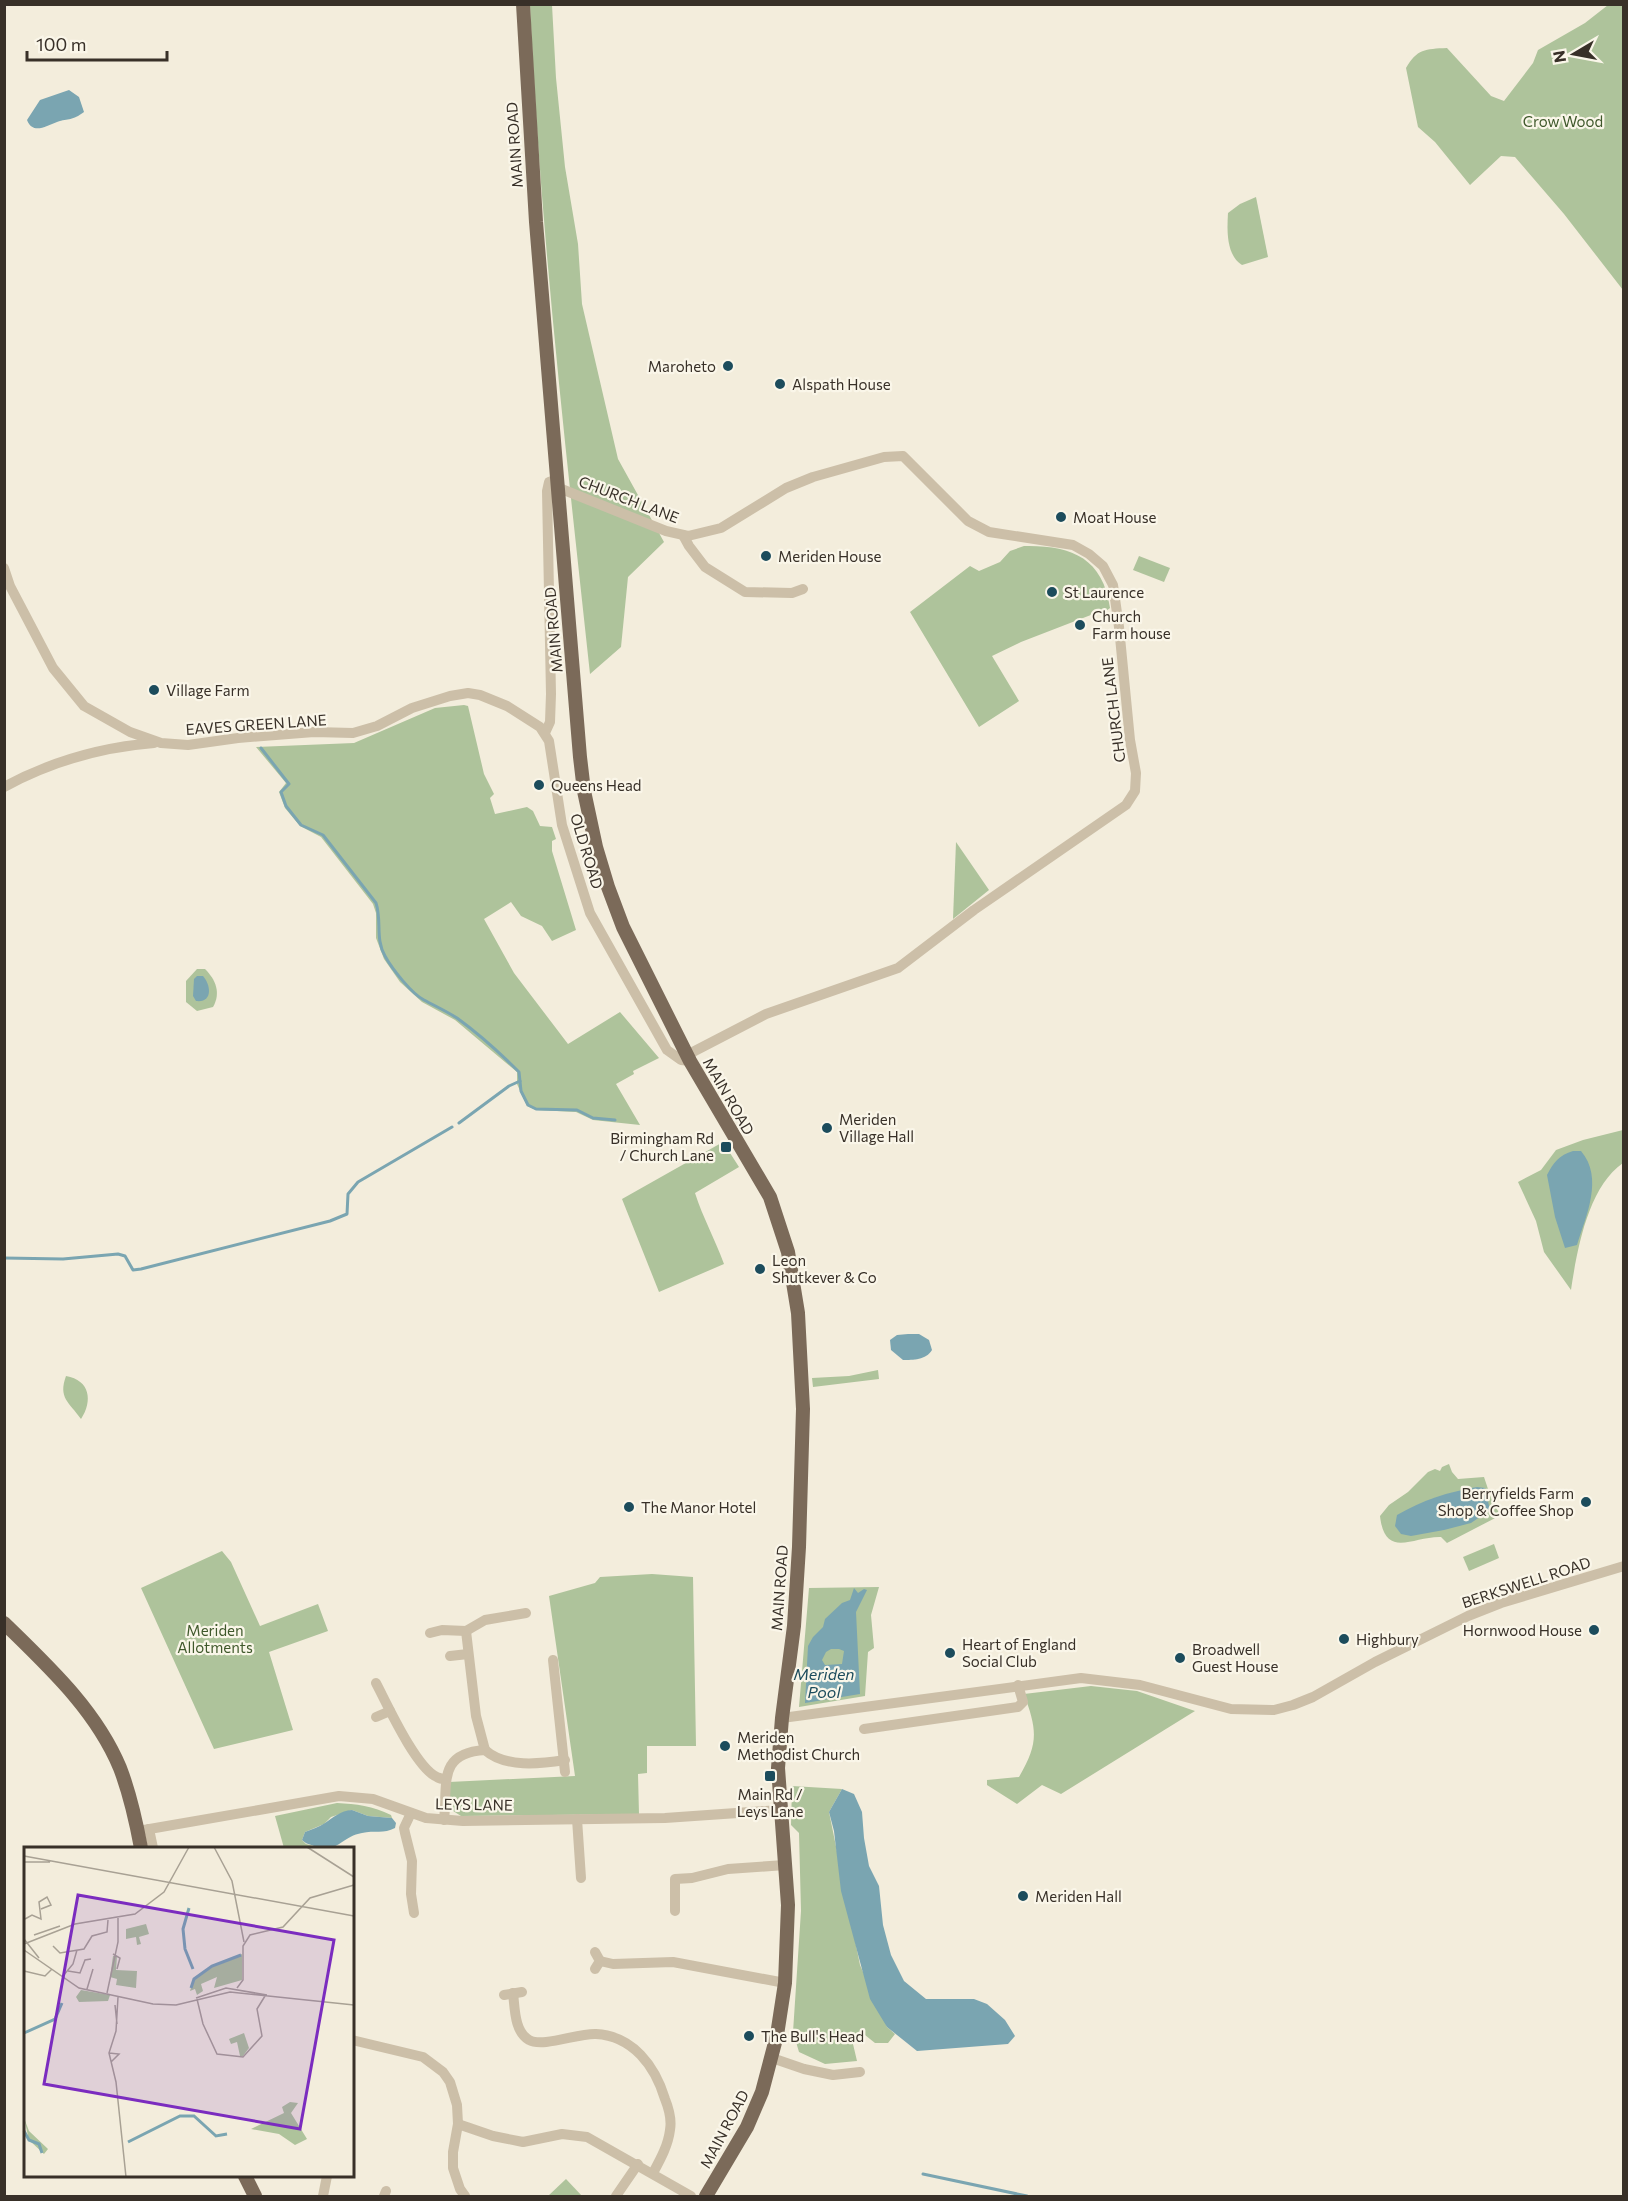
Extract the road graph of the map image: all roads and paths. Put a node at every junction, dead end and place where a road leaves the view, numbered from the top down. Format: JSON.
{"nodes":[{"id":1,"x":523,"y":4,"type":"edge"},
{"id":2,"x":559,"y":484,"type":"junction"},
{"id":3,"x":683,"y":535,"type":"junction"},
{"id":4,"x":4,"y":568,"type":"edge"},
{"id":5,"x":803,"y":589,"type":"dead end"},
{"id":6,"x":130,"y":732,"type":"junction"},
{"id":7,"x":545,"y":733,"type":"junction"},
{"id":8,"x":161,"y":743,"type":"junction"},
{"id":9,"x":124,"y":746,"type":"junction"},
{"id":10,"x":4,"y":788,"type":"edge"},
{"id":11,"x":689,"y":1058,"type":"junction"},
{"id":12,"x":1623,"y":1566,"type":"edge"},
{"id":13,"x":526,"y":1613,"type":"dead end"},
{"id":14,"x":4,"y":1623,"type":"edge"},
{"id":15,"x":466,"y":1631,"type":"junction"},
{"id":16,"x":430,"y":1633,"type":"dead end"},
{"id":17,"x":468,"y":1654,"type":"junction"},
{"id":18,"x":450,"y":1656,"type":"dead end"},
{"id":19,"x":553,"y":1660,"type":"dead end"},
{"id":20,"x":376,"y":1683,"type":"dead end"},
{"id":21,"x":1018,"y":1685,"type":"junction"},
{"id":22,"x":390,"y":1711,"type":"junction"},
{"id":23,"x":376,"y":1717,"type":"dead end"},
{"id":24,"x":782,"y":1718,"type":"junction"},
{"id":25,"x":864,"y":1729,"type":"dead end"},
{"id":26,"x":486,"y":1750,"type":"junction"},
{"id":27,"x":565,"y":1760,"type":"junction"},
{"id":28,"x":565,"y":1772,"type":"dead end"},
{"id":29,"x":446,"y":1779,"type":"junction"},
{"id":30,"x":780,"y":1809,"type":"junction"},
{"id":31,"x":411,"y":1813,"type":"junction"},
{"id":32,"x":577,"y":1819,"type":"junction"},
{"id":33,"x":444,"y":1820,"type":"junction"},
{"id":34,"x":144,"y":1830,"type":"junction"},
{"id":35,"x":141,"y":1847,"type":"edge"},
{"id":36,"x":152,"y":1847,"type":"edge"},
{"id":37,"x":785,"y":1865,"type":"junction"},
{"id":38,"x":581,"y":1878,"type":"dead end"},
{"id":39,"x":423,"y":1897,"type":"dead end"},
{"id":40,"x":412,"y":1900,"type":"junction"},
{"id":41,"x":675,"y":1911,"type":"dead end"},
{"id":42,"x":414,"y":1913,"type":"dead end"},
{"id":43,"x":597,"y":1961,"type":"dead end"},
{"id":44,"x":784,"y":1983,"type":"junction"},
{"id":45,"x":513,"y":1993,"type":"dead end"},
{"id":46,"x":354,"y":2041,"type":"edge"},
{"id":47,"x":772,"y":2058,"type":"junction"},
{"id":48,"x":860,"y":2072,"type":"dead end"},
{"id":49,"x":458,"y":2124,"type":"junction"},
{"id":50,"x":638,"y":2164,"type":"junction"},
{"id":51,"x":653,"y":2173,"type":"junction"},
{"id":52,"x":246,"y":2177,"type":"edge"},
{"id":53,"x":327,"y":2177,"type":"edge"},
{"id":54,"x":255,"y":2196,"type":"edge"},
{"id":55,"x":327,"y":2196,"type":"edge"},
{"id":56,"x":465,"y":2196,"type":"edge"},
{"id":57,"x":616,"y":2196,"type":"edge"},
{"id":58,"x":691,"y":2196,"type":"edge"},
{"id":59,"x":706,"y":2196,"type":"edge"}],
"edges":[{"from":1,"to":2,"type":"main road","name":"MAIN ROAD"},
{"from":2,"to":3,"type":"street","name":"CHURCH LANE"},
{"from":2,"to":7,"type":"street","name":"OLD ROAD"},
{"from":2,"to":11,"type":"main road","name":"MAIN ROAD"},
{"from":3,"to":5,"type":"street"},
{"from":3,"to":11,"type":"street","name":"CHURCH LANE"},
{"from":4,"to":6,"type":"street","name":"EAVES GREEN LANE"},
{"from":6,"to":8,"type":"street","name":"EAVES GREEN LANE"},
{"from":6,"to":9,"type":"street"},
{"from":7,"to":8,"type":"street","name":"EAVES GREEN LANE"},
{"from":7,"to":11,"type":"street","name":"OLD ROAD"},
{"from":8,"to":9,"type":"street"},
{"from":9,"to":10,"type":"street"},
{"from":11,"to":24,"type":"main road","name":"MAIN ROAD"},
{"from":12,"to":21,"type":"street","name":"BERKSWELL ROAD"},
{"from":13,"to":15,"type":"street"},
{"from":14,"to":34,"type":"main road"},
{"from":15,"to":16,"type":"street"},
{"from":15,"to":17,"type":"street"},
{"from":17,"to":18,"type":"street"},
{"from":17,"to":26,"type":"street"},
{"from":19,"to":27,"type":"street"},
{"from":20,"to":22,"type":"street"},
{"from":21,"to":24,"type":"street","name":"BERKSWELL ROAD"},
{"from":21,"to":25,"type":"street"},
{"from":22,"to":23,"type":"street"},
{"from":22,"to":29,"type":"street"},
{"from":24,"to":30,"type":"main road","name":"MAIN ROAD"},
{"from":26,"to":27,"type":"street"},
{"from":26,"to":29,"type":"street"},
{"from":27,"to":28,"type":"street"},
{"from":29,"to":33,"type":"street"},
{"from":30,"to":32,"type":"street","name":"LEYS LANE"},
{"from":30,"to":37,"type":"main road","name":"MAIN ROAD"},
{"from":31,"to":33,"type":"street","name":"LEYS LANE"},
{"from":31,"to":34,"type":"street","name":"LEYS LANE"},
{"from":31,"to":40,"type":"street"},
{"from":32,"to":33,"type":"street","name":"LEYS LANE"},
{"from":32,"to":38,"type":"street"},
{"from":34,"to":35,"type":"main road"},
{"from":34,"to":36,"type":"street"},
{"from":37,"to":41,"type":"street"},
{"from":37,"to":44,"type":"main road","name":"MAIN ROAD"},
{"from":39,"to":40,"type":"street"},
{"from":40,"to":42,"type":"street"},
{"from":43,"to":44,"type":"street"},
{"from":44,"to":47,"type":"main road","name":"MAIN ROAD"},
{"from":45,"to":51,"type":"street"},
{"from":46,"to":49,"type":"street"},
{"from":47,"to":48,"type":"street"},
{"from":47,"to":59,"type":"main road","name":"MAIN ROAD"},
{"from":49,"to":50,"type":"street"},
{"from":49,"to":56,"type":"street"},
{"from":50,"to":51,"type":"street"},
{"from":50,"to":57,"type":"street"},
{"from":51,"to":58,"type":"street"},
{"from":52,"to":54,"type":"main road"},
{"from":53,"to":55,"type":"street"}]}
